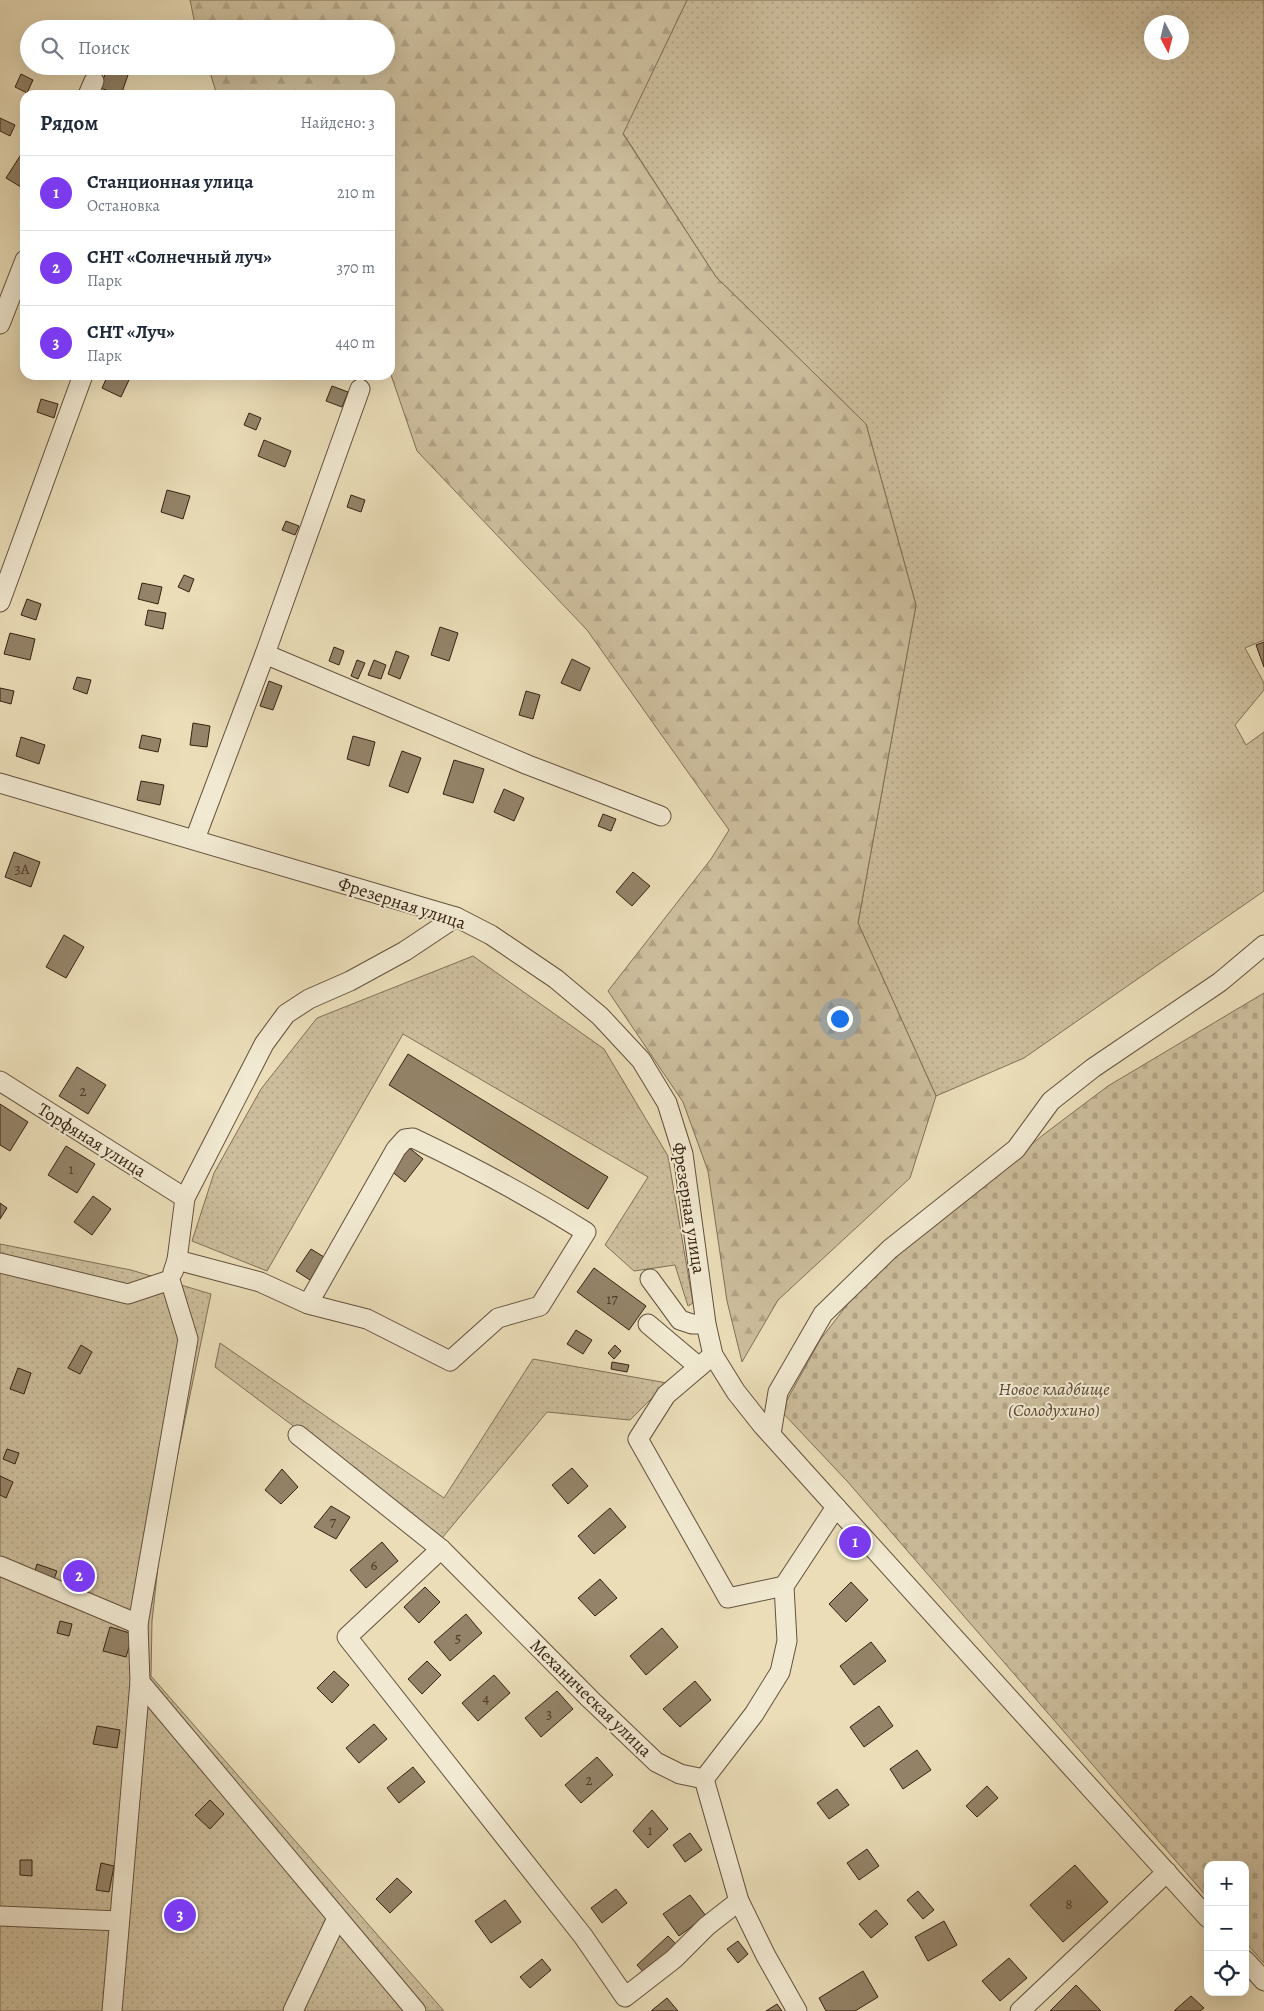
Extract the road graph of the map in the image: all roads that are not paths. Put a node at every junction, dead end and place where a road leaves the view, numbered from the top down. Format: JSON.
{"nodes":[{"id":1,"x":20,"y":273,"type":"edge"},
{"id":2,"x":0,"y":324,"type":"edge"},
{"id":3,"x":81,"y":380,"type":"edge"},
{"id":4,"x":360,"y":389,"type":"dead end"},
{"id":5,"x":0,"y":602,"type":"edge"},
{"id":6,"x":265,"y":654,"type":"junction"},
{"id":7,"x":0,"y":783,"type":"edge"},
{"id":8,"x":661,"y":816,"type":"dead end"},
{"id":9,"x":196,"y":839,"type":"junction"},
{"id":10,"x":456,"y":917,"type":"junction"},
{"id":11,"x":1264,"y":945,"type":"edge"},
{"id":12,"x":0,"y":1081,"type":"edge"},
{"id":13,"x":185,"y":1198,"type":"junction"},
{"id":14,"x":177,"y":1260,"type":"junction"},
{"id":15,"x":0,"y":1263,"type":"edge"},
{"id":16,"x":650,"y":1279,"type":"dead end"},
{"id":17,"x":170,"y":1280,"type":"junction"},
{"id":18,"x":308,"y":1304,"type":"junction"},
{"id":19,"x":648,"y":1324,"type":"dead end"},
{"id":20,"x":706,"y":1324,"type":"junction"},
{"id":21,"x":713,"y":1355,"type":"junction"},
{"id":22,"x":699,"y":1367,"type":"junction"},
{"id":23,"x":771,"y":1434,"type":"junction"},
{"id":24,"x":298,"y":1435,"type":"dead end"},
{"id":25,"x":836,"y":1506,"type":"junction"},
{"id":26,"x":441,"y":1549,"type":"junction"},
{"id":27,"x":0,"y":1566,"type":"edge"},
{"id":28,"x":784,"y":1586,"type":"junction"},
{"id":29,"x":138,"y":1624,"type":"junction"},
{"id":30,"x":140,"y":1682,"type":"junction"},
{"id":31,"x":704,"y":1779,"type":"junction"},
{"id":32,"x":1167,"y":1872,"type":"junction"},
{"id":33,"x":739,"y":1901,"type":"junction"},
{"id":34,"x":1204,"y":1914,"type":"edge"},
{"id":35,"x":0,"y":1916,"type":"edge"},
{"id":36,"x":337,"y":1918,"type":"junction"},
{"id":37,"x":118,"y":1921,"type":"junction"},
{"id":38,"x":1249,"y":1964,"type":"edge"},
{"id":39,"x":1264,"y":1981,"type":"edge"},
{"id":40,"x":112,"y":2011,"type":"edge"},
{"id":41,"x":293,"y":2011,"type":"edge"},
{"id":42,"x":416,"y":2011,"type":"edge"},
{"id":43,"x":797,"y":2011,"type":"edge"},
{"id":44,"x":1020,"y":2011,"type":"edge"}],
"edges":[{"from":1,"to":2,"type":"street"},
{"from":3,"to":5,"type":"street"},
{"from":4,"to":6,"type":"street"},
{"from":6,"to":8,"type":"street"},
{"from":6,"to":9,"type":"street"},
{"from":7,"to":9,"type":"street","name":"Фрезерная улица"},
{"from":9,"to":10,"type":"street","name":"Фрезерная улица"},
{"from":10,"to":13,"type":"street"},
{"from":10,"to":20,"type":"street","name":"Фрезерная улица"},
{"from":11,"to":23,"type":"street"},
{"from":12,"to":13,"type":"street","name":"Торфяная улица"},
{"from":13,"to":14,"type":"street"},
{"from":14,"to":17,"type":"street"},
{"from":14,"to":18,"type":"street"},
{"from":15,"to":17,"type":"street"},
{"from":16,"to":20,"type":"street"},
{"from":17,"to":29,"type":"street"},
{"from":18,"to":18,"type":"street"},
{"from":19,"to":22,"type":"street"},
{"from":20,"to":21,"type":"street","name":"Фрезерная улица"},
{"from":21,"to":22,"type":"street"},
{"from":21,"to":23,"type":"street","name":"Фрезерная улица"},
{"from":22,"to":28,"type":"street"},
{"from":23,"to":25,"type":"street","name":"Фрезерная улица"},
{"from":24,"to":26,"type":"street","name":"Механическая улица"},
{"from":25,"to":28,"type":"street"},
{"from":25,"to":32,"type":"street","name":"Фрезерная улица"},
{"from":26,"to":31,"type":"street","name":"Механическая улица"},
{"from":26,"to":33,"type":"street"},
{"from":27,"to":29,"type":"street"},
{"from":28,"to":31,"type":"street"},
{"from":29,"to":30,"type":"street"},
{"from":30,"to":36,"type":"street"},
{"from":30,"to":37,"type":"street"},
{"from":31,"to":33,"type":"street"},
{"from":32,"to":34,"type":"street","name":"Фрезерная улица"},
{"from":32,"to":44,"type":"street"},
{"from":33,"to":43,"type":"street"},
{"from":35,"to":37,"type":"street"},
{"from":36,"to":41,"type":"street"},
{"from":36,"to":42,"type":"street"},
{"from":37,"to":40,"type":"street"},
{"from":38,"to":39,"type":"street"}]}
